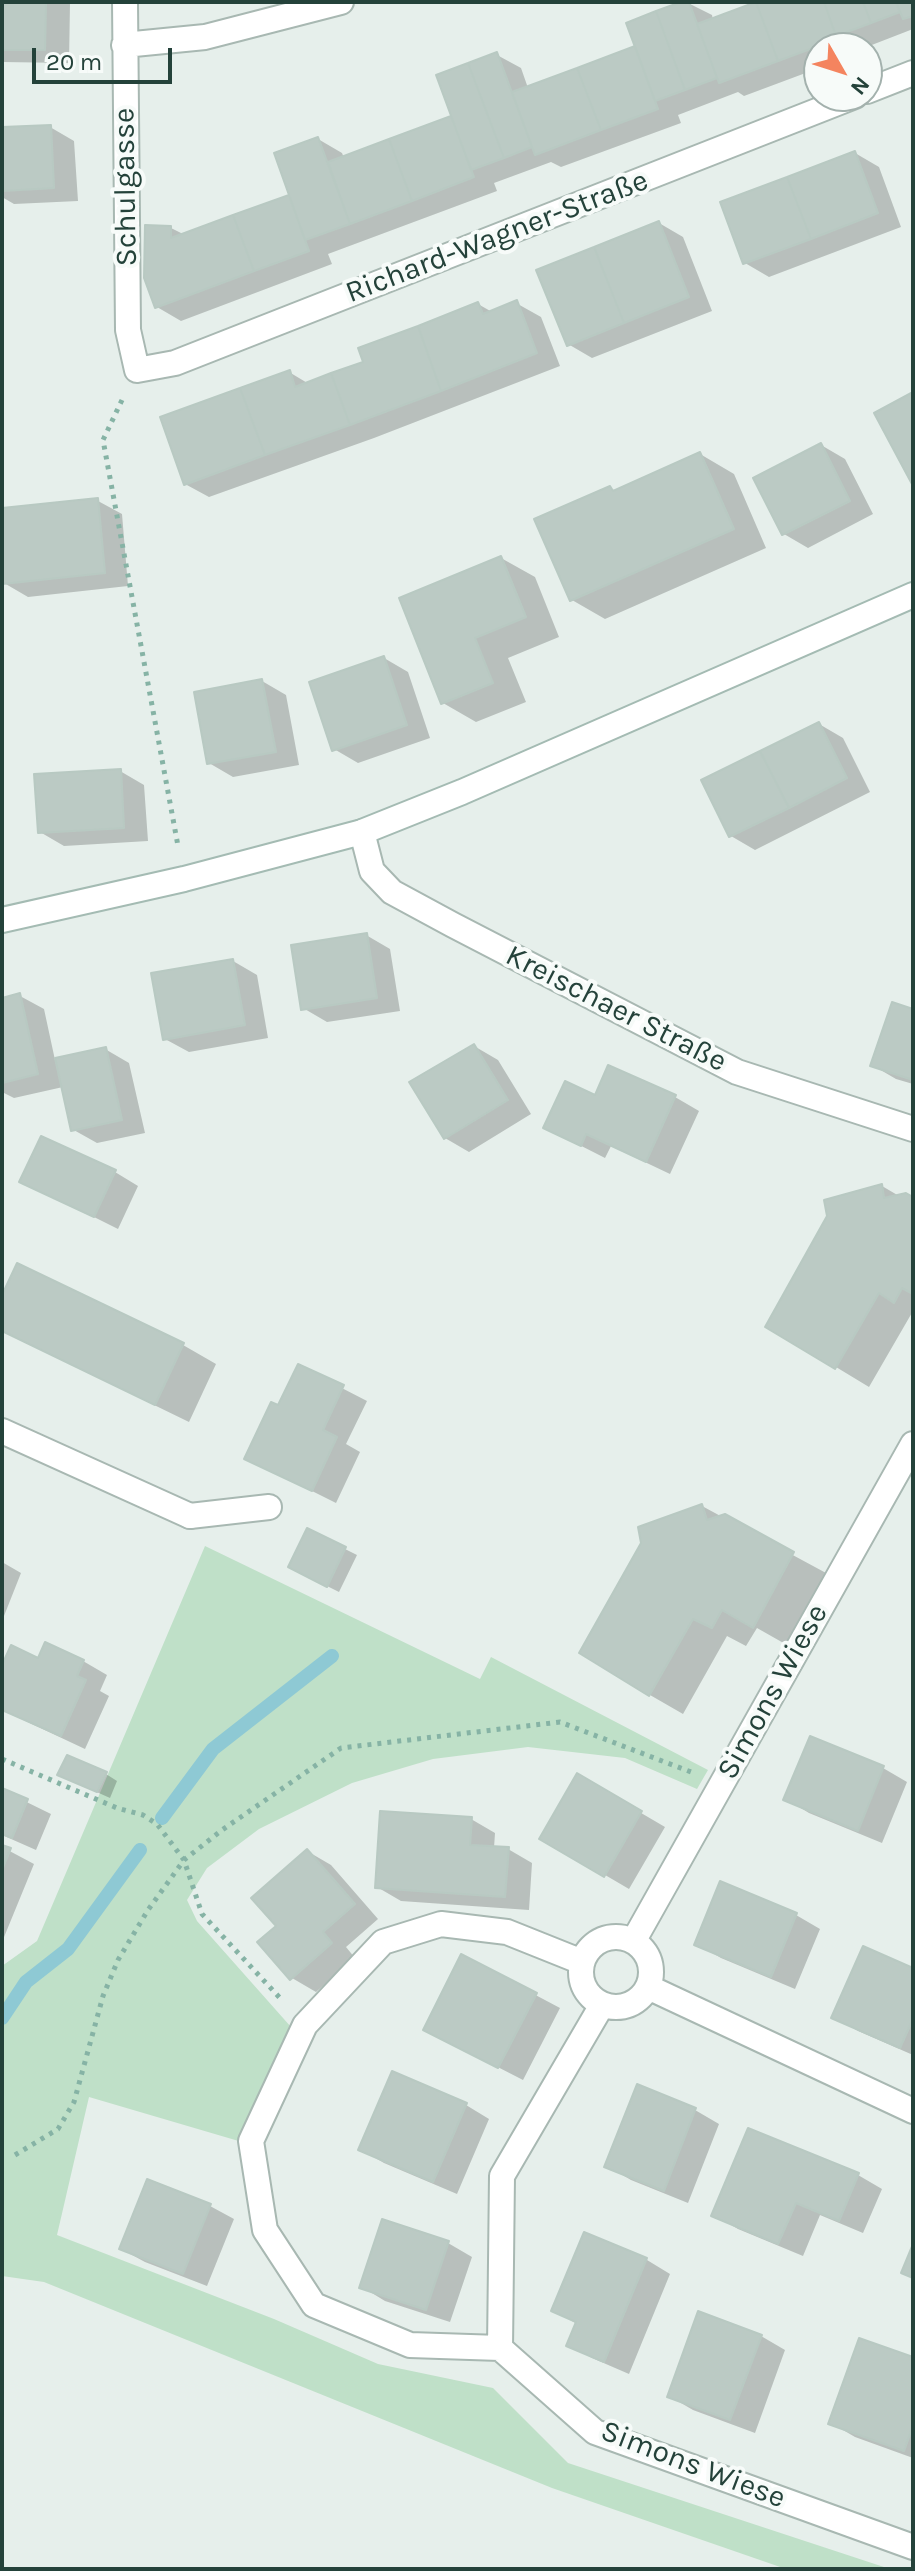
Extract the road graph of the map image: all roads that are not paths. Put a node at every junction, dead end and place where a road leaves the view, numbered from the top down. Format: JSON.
{"nodes":[{"id":1,"x":125,"y":2,"type":"edge"},
{"id":2,"x":341,"y":2,"type":"edge"},
{"id":3,"x":124,"y":45,"type":"junction"},
{"id":4,"x":913,"y":73,"type":"edge"},
{"id":5,"x":883,"y":85,"type":"edge"},
{"id":6,"x":814,"y":112,"type":"edge"},
{"id":7,"x":137,"y":370,"type":"joint"},
{"id":8,"x":913,"y":595,"type":"edge"},
{"id":9,"x":362,"y":832,"type":"junction"},
{"id":10,"x":2,"y":920,"type":"edge"},
{"id":11,"x":913,"y":1129,"type":"edge"},
{"id":12,"x":2,"y":1431,"type":"edge"},
{"id":13,"x":913,"y":1444,"type":"edge"},
{"id":14,"x":269,"y":1507,"type":"dead end"},
{"id":15,"x":634,"y":1940,"type":"junction"},
{"id":16,"x":582,"y":1962,"type":"junction"},
{"id":17,"x":648,"y":1987,"type":"junction"},
{"id":18,"x":602,"y":2005,"type":"junction"},
{"id":19,"x":913,"y":2111,"type":"edge"},
{"id":20,"x":500,"y":2348,"type":"junction"},
{"id":21,"x":912,"y":2543,"type":"edge"}],
"edges":[{"from":1,"to":3,"type":"street","name":"Schulgasse"},
{"from":2,"to":3,"type":"street"},
{"from":3,"to":7,"type":"street","name":"Schulgasse"},
{"from":4,"to":5,"type":"street"},
{"from":6,"to":7,"type":"street","name":"Richard-Wagner-Straße"},
{"from":8,"to":9,"type":"street"},
{"from":9,"to":10,"type":"street"},
{"from":9,"to":11,"type":"street","name":"Kreischaer Straße"},
{"from":12,"to":14,"type":"street"},
{"from":13,"to":15,"type":"street","name":"Simons Wiese"},
{"from":15,"to":16,"type":"street"},
{"from":15,"to":17,"type":"street"},
{"from":16,"to":18,"type":"street"},
{"from":16,"to":20,"type":"street"},
{"from":17,"to":18,"type":"street"},
{"from":17,"to":19,"type":"street"},
{"from":18,"to":20,"type":"street"},
{"from":20,"to":21,"type":"street","name":"Simons Wiese"}]}
